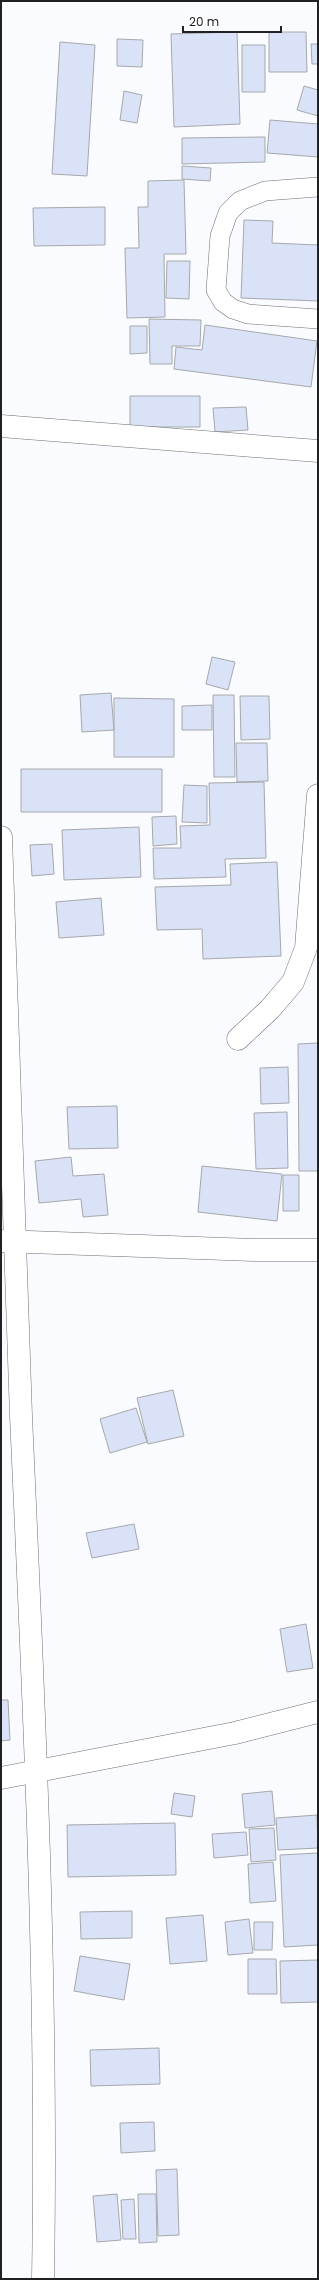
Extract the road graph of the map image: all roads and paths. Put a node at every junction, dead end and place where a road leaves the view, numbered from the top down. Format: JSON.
{"nodes":[{"id":1,"x":318,"y":187,"type":"edge"},
{"id":2,"x":318,"y":319,"type":"edge"},
{"id":3,"x":1,"y":426,"type":"edge"},
{"id":4,"x":318,"y":451,"type":"edge"},
{"id":5,"x":318,"y":795,"type":"edge"},
{"id":6,"x":1,"y":837,"type":"edge"},
{"id":7,"x":238,"y":1039,"type":"dead end"},
{"id":8,"x":7,"y":1242,"type":"edge"},
{"id":9,"x":318,"y":1250,"type":"edge"},
{"id":10,"x":318,"y":1712,"type":"edge"},
{"id":11,"x":37,"y":1772,"type":"junction"},
{"id":12,"x":1,"y":1778,"type":"edge"},
{"id":13,"x":43,"y":2279,"type":"edge"}],
"edges":[{"from":1,"to":2,"type":"lane"},
{"from":3,"to":4,"type":"street"},
{"from":5,"to":7,"type":"street"},
{"from":6,"to":8,"type":"street"},
{"from":8,"to":9,"type":"street"},
{"from":8,"to":11,"type":"street"},
{"from":10,"to":11,"type":"street"},
{"from":11,"to":12,"type":"street"},
{"from":11,"to":13,"type":"street"}]}
